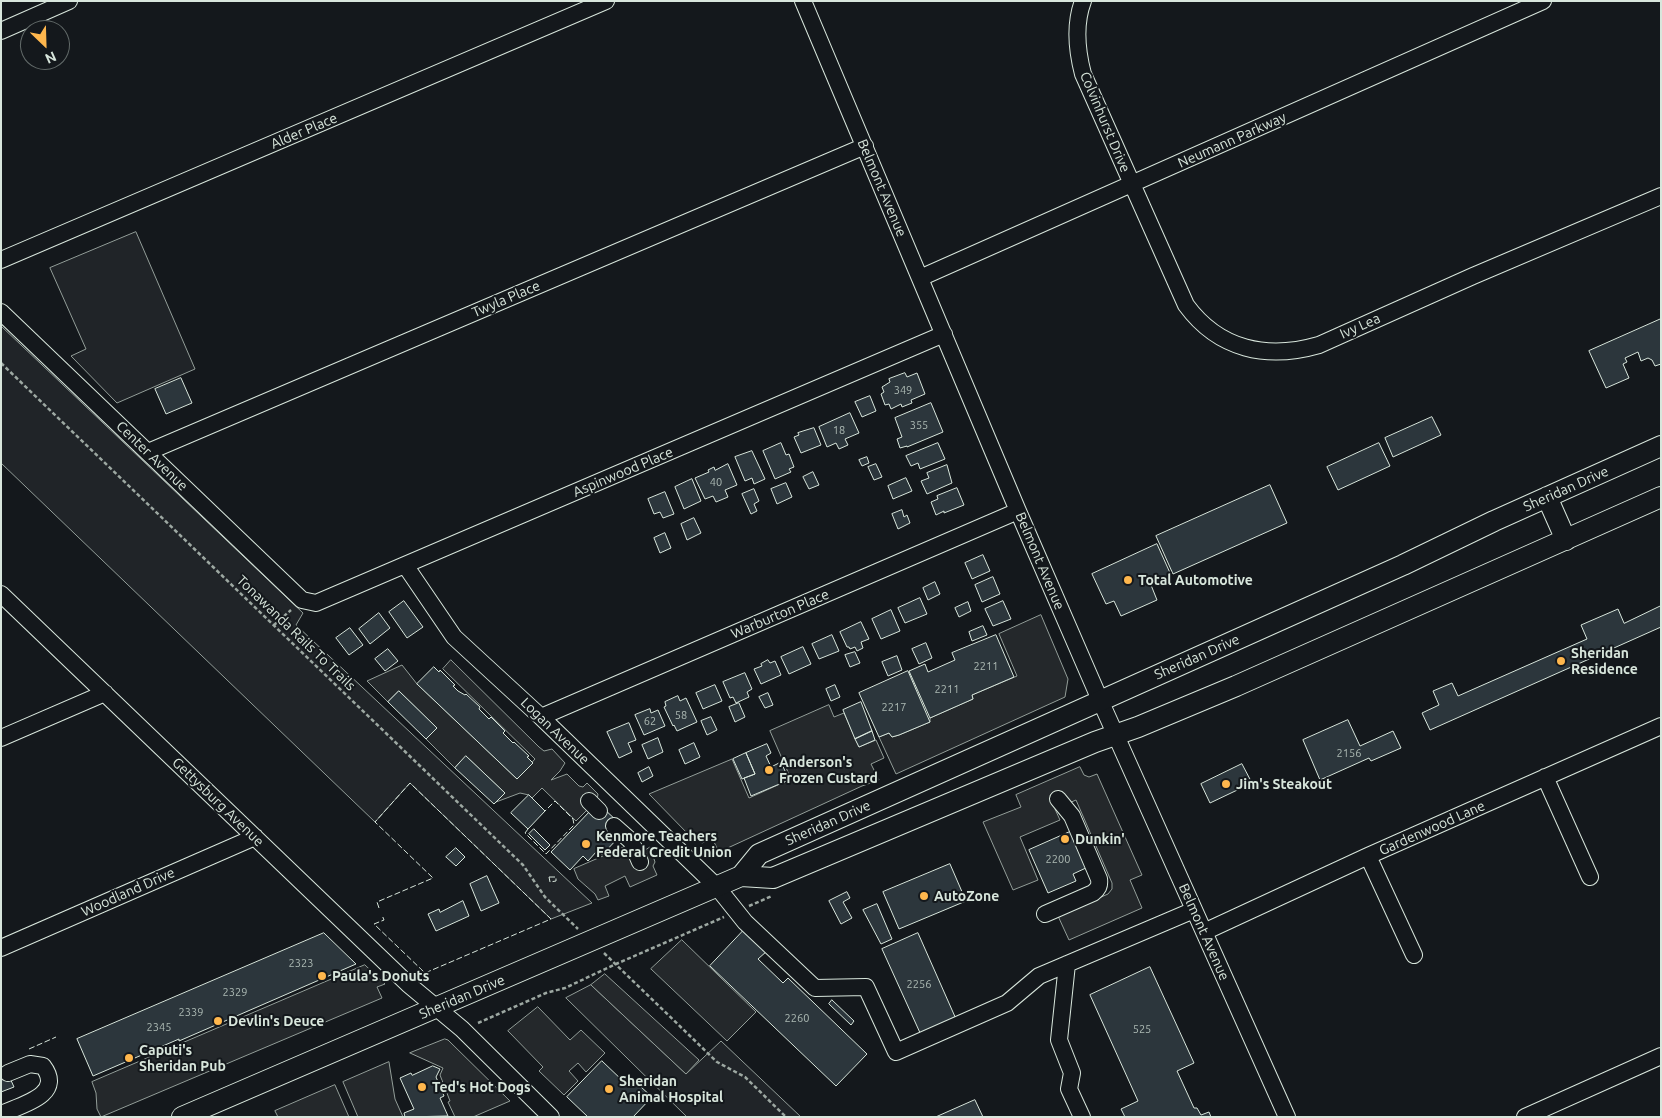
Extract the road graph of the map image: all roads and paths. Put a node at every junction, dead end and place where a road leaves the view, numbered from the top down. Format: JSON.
{"nodes":[{"id":1,"x":70,"y":1,"type":"edge"},
{"id":2,"x":606,"y":1,"type":"edge"},
{"id":3,"x":803,"y":1,"type":"edge"},
{"id":4,"x":1083,"y":1,"type":"edge"},
{"id":5,"x":1543,"y":1,"type":"edge"},
{"id":6,"x":1,"y":31,"type":"edge"},
{"id":7,"x":865,"y":146,"type":"junction"},
{"id":8,"x":1132,"y":184,"type":"junction"},
{"id":9,"x":1661,"y":196,"type":"edge"},
{"id":10,"x":1,"y":260,"type":"edge"},
{"id":11,"x":920,"y":278,"type":"junction"},
{"id":12,"x":1,"y":312,"type":"edge"},
{"id":13,"x":944,"y":334,"type":"junction"},
{"id":14,"x":1,"y":363,"type":"edge"},
{"id":15,"x":1661,"y":446,"type":"edge"},
{"id":16,"x":148,"y":452,"type":"junction"},
{"id":17,"x":1547,"y":497,"type":"junction"},
{"id":18,"x":1661,"y":497,"type":"edge"},
{"id":19,"x":1018,"y":511,"type":"junction"},
{"id":20,"x":1566,"y":540,"type":"junction"},
{"id":21,"x":405,"y":565,"type":"junction"},
{"id":22,"x":1,"y":594,"type":"edge"},
{"id":23,"x":302,"y":600,"type":"junction"},
{"id":24,"x":274,"y":625,"type":"junction"},
{"id":25,"x":105,"y":693,"type":"junction"},
{"id":26,"x":1100,"y":700,"type":"junction"},
{"id":27,"x":541,"y":717,"type":"junction"},
{"id":28,"x":1661,"y":726,"type":"edge"},
{"id":29,"x":1115,"y":735,"type":"junction"},
{"id":30,"x":1,"y":738,"type":"edge"},
{"id":31,"x":1545,"y":777,"type":"junction"},
{"id":32,"x":1058,"y":799,"type":"dead end"},
{"id":33,"x":614,"y":826,"type":"dead end"},
{"id":34,"x":255,"y":837,"type":"junction"},
{"id":35,"x":1368,"y":856,"type":"junction"},
{"id":36,"x":640,"y":862,"type":"dead end"},
{"id":37,"x":741,"y":876,"type":"junction"},
{"id":38,"x":1590,"y":876,"type":"dead end"},
{"id":39,"x":717,"y":887,"type":"junction"},
{"id":40,"x":1194,"y":910,"type":"junction"},
{"id":41,"x":1045,"y":914,"type":"dead end"},
{"id":42,"x":572,"y":923,"type":"dead end"},
{"id":43,"x":1204,"y":932,"type":"junction"},
{"id":44,"x":1,"y":948,"type":"edge"},
{"id":45,"x":1414,"y":955,"type":"dead end"},
{"id":46,"x":611,"y":959,"type":"dead end"},
{"id":47,"x":1067,"y":964,"type":"junction"},
{"id":48,"x":436,"y":1008,"type":"junction"},
{"id":49,"x":1661,"y":1056,"type":"edge"},
{"id":50,"x":5,"y":1070,"type":"edge"},
{"id":51,"x":1,"y":1114,"type":"edge"},
{"id":52,"x":182,"y":1117,"type":"edge"},
{"id":53,"x":550,"y":1117,"type":"edge"},
{"id":54,"x":786,"y":1117,"type":"edge"},
{"id":55,"x":1082,"y":1117,"type":"edge"},
{"id":56,"x":1287,"y":1117,"type":"edge"},
{"id":57,"x":1525,"y":1117,"type":"edge"}],
"edges":[{"from":1,"to":6,"type":"street"},
{"from":2,"to":10,"type":"street","name":"Alder Place"},
{"from":3,"to":7,"type":"street","name":"Belmont Avenue"},
{"from":4,"to":8,"type":"street","name":"Colvinhurst Drive"},
{"from":5,"to":8,"type":"street","name":"Neumann Parkway"},
{"from":7,"to":11,"type":"street","name":"Belmont Avenue"},
{"from":7,"to":16,"type":"street","name":"Twyla Place"},
{"from":8,"to":9,"type":"street","name":"Ivy Lea"},
{"from":8,"to":11,"type":"street","name":"Neumann Parkway"},
{"from":11,"to":13,"type":"street","name":"Belmont Avenue"},
{"from":12,"to":16,"type":"street","name":"Center Avenue"},
{"from":13,"to":19,"type":"street","name":"Belmont Avenue"},
{"from":13,"to":21,"type":"street","name":"Aspinwood Place"},
{"from":14,"to":24,"type":"path","name":"Tonawanda Rails To Trails"},
{"from":15,"to":17,"type":"main road","name":"Sheridan Drive"},
{"from":16,"to":23,"type":"street","name":"Center Avenue"},
{"from":17,"to":20,"type":"main road"},
{"from":17,"to":26,"type":"main road","name":"Sheridan Drive"},
{"from":18,"to":20,"type":"main road","name":"Sheridan Drive"},
{"from":19,"to":26,"type":"street","name":"Belmont Avenue"},
{"from":19,"to":27,"type":"street","name":"Warburton Place"},
{"from":20,"to":29,"type":"main road","name":"Sheridan Drive"},
{"from":21,"to":23,"type":"street","name":"Aspinwood Place"},
{"from":21,"to":27,"type":"street","name":"Logan Avenue"},
{"from":22,"to":25,"type":"street","name":"Gettysburg Avenue"},
{"from":23,"to":24,"type":"path"},
{"from":24,"to":42,"type":"path","name":"Tonawanda Rails To Trails"},
{"from":25,"to":30,"type":"street"},
{"from":25,"to":34,"type":"street","name":"Gettysburg Avenue"},
{"from":26,"to":29,"type":"street","name":"Belmont Avenue"},
{"from":26,"to":37,"type":"main road","name":"Sheridan Drive"},
{"from":27,"to":39,"type":"street","name":"Logan Avenue"},
{"from":28,"to":31,"type":"street","name":"Gardenwood Lane"},
{"from":29,"to":37,"type":"main road","name":"Sheridan Drive"},
{"from":29,"to":40,"type":"street","name":"Belmont Avenue"},
{"from":31,"to":35,"type":"street","name":"Gardenwood Lane"},
{"from":31,"to":38,"type":"street"},
{"from":32,"to":41,"type":"street"},
{"from":33,"to":36,"type":"street"},
{"from":34,"to":44,"type":"street","name":"Woodland Drive"},
{"from":34,"to":48,"type":"street","name":"Gettysburg Avenue"},
{"from":35,"to":43,"type":"street","name":"Gardenwood Lane"},
{"from":35,"to":45,"type":"street"},
{"from":37,"to":39,"type":"main road","name":"Sheridan Drive"},
{"from":39,"to":47,"type":"street","name":"Logan Avenue"},
{"from":39,"to":48,"type":"main road","name":"Sheridan Drive"},
{"from":40,"to":43,"type":"street","name":"Belmont Avenue"},
{"from":40,"to":47,"type":"street"},
{"from":43,"to":56,"type":"street","name":"Belmont Avenue"},
{"from":46,"to":54,"type":"path"},
{"from":47,"to":55,"type":"street"},
{"from":48,"to":52,"type":"main road","name":"Sheridan Drive"},
{"from":48,"to":53,"type":"street","name":"Gettysburg Avenue"},
{"from":49,"to":57,"type":"street"},
{"from":50,"to":51,"type":"street"}]}
